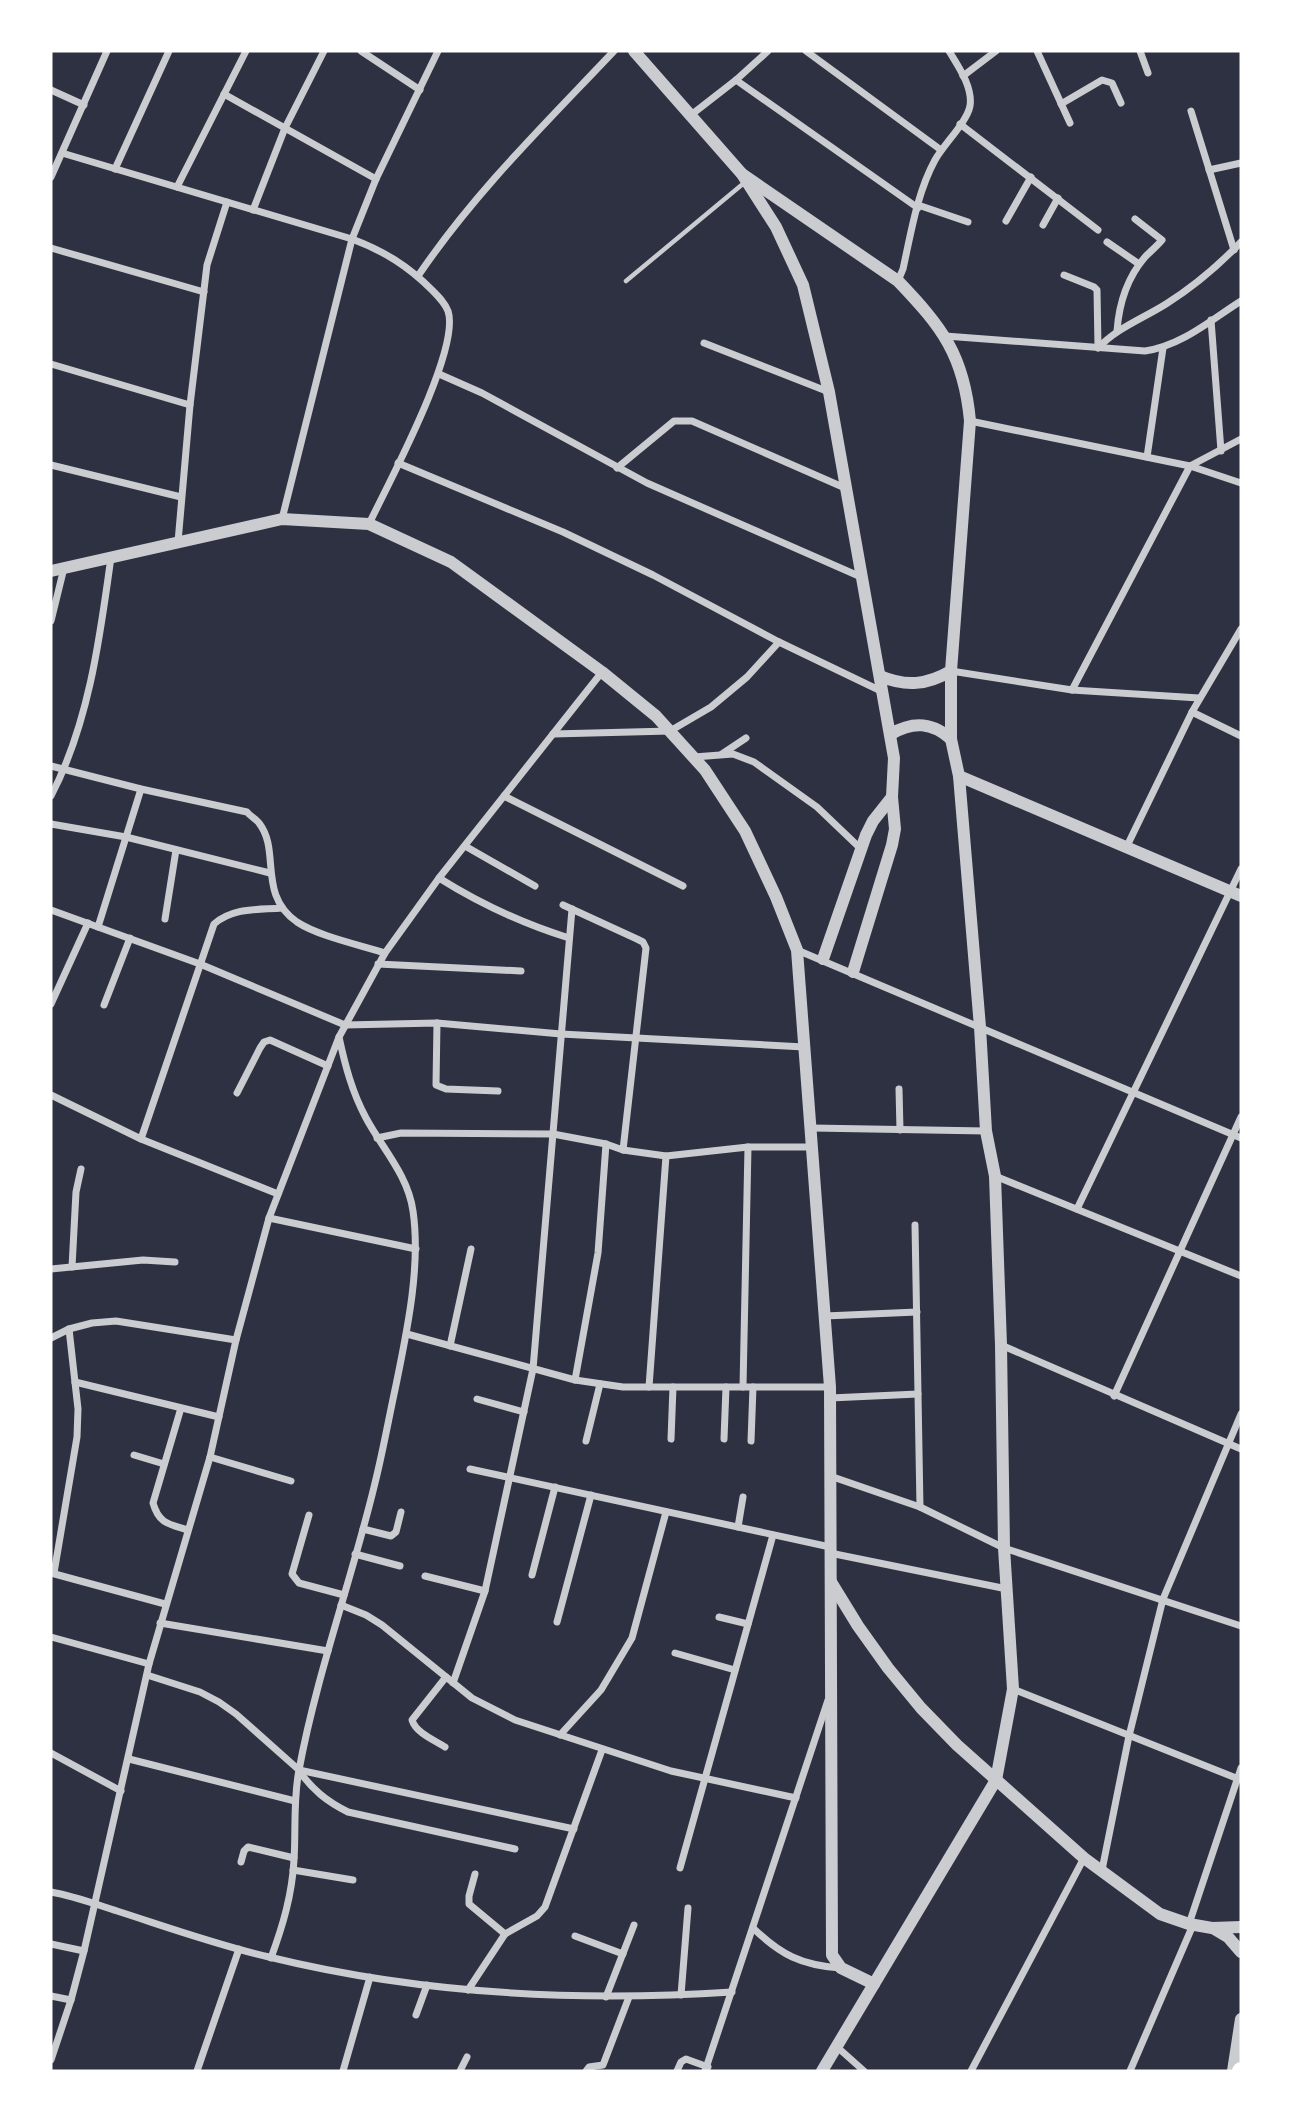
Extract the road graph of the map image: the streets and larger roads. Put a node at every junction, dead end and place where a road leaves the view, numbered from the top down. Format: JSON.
{"nodes":[{"id":1,"x":107,"y":51,"type":"edge"},
{"id":2,"x":169,"y":51,"type":"edge"},
{"id":3,"x":246,"y":51,"type":"edge"},
{"id":4,"x":324,"y":51,"type":"edge"},
{"id":5,"x":361,"y":51,"type":"edge"},
{"id":6,"x":438,"y":51,"type":"edge"},
{"id":7,"x":614,"y":51,"type":"edge"},
{"id":8,"x":634,"y":51,"type":"edge"},
{"id":9,"x":768,"y":51,"type":"edge"},
{"id":10,"x":806,"y":51,"type":"edge"},
{"id":11,"x":949,"y":51,"type":"edge"},
{"id":12,"x":996,"y":51,"type":"edge"},
{"id":13,"x":1037,"y":51,"type":"edge"},
{"id":14,"x":1140,"y":51,"type":"edge"},
{"id":15,"x":1148,"y":73,"type":"dead end"},
{"id":16,"x":963,"y":76,"type":"junction"},
{"id":17,"x":736,"y":80,"type":"junction"},
{"id":18,"x":51,"y":90,"type":"edge"},
{"id":19,"x":420,"y":90,"type":"junction"},
{"id":20,"x":224,"y":94,"type":"junction"},
{"id":21,"x":1121,"y":103,"type":"dead end"},
{"id":22,"x":1062,"y":104,"type":"junction"},
{"id":23,"x":84,"y":105,"type":"junction"},
{"id":24,"x":1191,"y":111,"type":"dead end"},
{"id":25,"x":691,"y":115,"type":"junction"},
{"id":26,"x":1070,"y":123,"type":"dead end"},
{"id":27,"x":960,"y":124,"type":"junction"},
{"id":28,"x":285,"y":128,"type":"junction"},
{"id":29,"x":941,"y":150,"type":"junction"},
{"id":30,"x":62,"y":153,"type":"junction"},
{"id":31,"x":1241,"y":163,"type":"edge"},
{"id":32,"x":116,"y":169,"type":"junction"},
{"id":33,"x":1209,"y":170,"type":"junction"},
{"id":34,"x":52,"y":171,"type":"edge"},
{"id":35,"x":1031,"y":177,"type":"junction"},
{"id":36,"x":744,"y":178,"type":"junction"},
{"id":37,"x":376,"y":179,"type":"junction"},
{"id":38,"x":177,"y":187,"type":"junction"},
{"id":39,"x":1058,"y":198,"type":"junction"},
{"id":40,"x":227,"y":202,"type":"junction"},
{"id":41,"x":918,"y":206,"type":"junction"},
{"id":42,"x":253,"y":210,"type":"junction"},
{"id":43,"x":1135,"y":219,"type":"dead end"},
{"id":44,"x":1006,"y":221,"type":"dead end"},
{"id":45,"x":968,"y":222,"type":"dead end"},
{"id":46,"x":1043,"y":225,"type":"dead end"},
{"id":47,"x":1098,"y":230,"type":"dead end"},
{"id":48,"x":352,"y":239,"type":"junction"},
{"id":49,"x":1107,"y":242,"type":"dead end"},
{"id":50,"x":1241,"y":242,"type":"edge"},
{"id":51,"x":51,"y":247,"type":"edge"},
{"id":52,"x":1234,"y":250,"type":"junction"},
{"id":53,"x":1139,"y":264,"type":"junction"},
{"id":54,"x":1064,"y":275,"type":"dead end"},
{"id":55,"x":418,"y":276,"type":"junction"},
{"id":56,"x":898,"y":281,"type":"junction"},
{"id":57,"x":204,"y":292,"type":"junction"},
{"id":58,"x":1241,"y":301,"type":"edge"},
{"id":59,"x":1211,"y":320,"type":"junction"},
{"id":60,"x":1117,"y":331,"type":"junction"},
{"id":61,"x":945,"y":336,"type":"junction"},
{"id":62,"x":704,"y":342,"type":"dead end"},
{"id":63,"x":1098,"y":348,"type":"junction"},
{"id":64,"x":1163,"y":348,"type":"junction"},
{"id":65,"x":51,"y":364,"type":"edge"},
{"id":66,"x":439,"y":374,"type":"junction"},
{"id":67,"x":829,"y":392,"type":"junction"},
{"id":68,"x":190,"y":405,"type":"junction"},
{"id":69,"x":970,"y":421,"type":"junction"},
{"id":70,"x":1241,"y":439,"type":"edge"},
{"id":71,"x":1222,"y":451,"type":"junction"},
{"id":72,"x":1147,"y":457,"type":"junction"},
{"id":73,"x":398,"y":463,"type":"junction"},
{"id":74,"x":51,"y":465,"type":"edge"},
{"id":75,"x":1190,"y":466,"type":"junction"},
{"id":76,"x":617,"y":468,"type":"junction"},
{"id":77,"x":1241,"y":483,"type":"edge"},
{"id":78,"x":845,"y":488,"type":"junction"},
{"id":79,"x":181,"y":496,"type":"junction"},
{"id":80,"x":282,"y":519,"type":"junction"},
{"id":81,"x":369,"y":524,"type":"junction"},
{"id":82,"x":178,"y":542,"type":"junction"},
{"id":83,"x":111,"y":557,"type":"junction"},
{"id":84,"x":57,"y":570,"type":"edge"},
{"id":85,"x":861,"y":577,"type":"junction"},
{"id":86,"x":51,"y":621,"type":"edge"},
{"id":87,"x":1240,"y":633,"type":"edge"},
{"id":88,"x":779,"y":642,"type":"junction"},
{"id":89,"x":951,"y":671,"type":"junction"},
{"id":90,"x":602,"y":672,"type":"junction"},
{"id":91,"x":880,"y":676,"type":"junction"},
{"id":92,"x":1072,"y":690,"type":"junction"},
{"id":93,"x":883,"y":692,"type":"junction"},
{"id":94,"x":1199,"y":698,"type":"junction"},
{"id":95,"x":1192,"y":712,"type":"junction"},
{"id":96,"x":670,"y":731,"type":"junction"},
{"id":97,"x":553,"y":734,"type":"junction"},
{"id":98,"x":891,"y":734,"type":"junction"},
{"id":99,"x":1241,"y":736,"type":"edge"},
{"id":100,"x":746,"y":738,"type":"dead end"},
{"id":101,"x":951,"y":739,"type":"junction"},
{"id":102,"x":721,"y":755,"type":"junction"},
{"id":103,"x":693,"y":757,"type":"junction"},
{"id":104,"x":51,"y":766,"type":"edge"},
{"id":105,"x":64,"y":769,"type":"junction"},
{"id":106,"x":959,"y":776,"type":"junction"},
{"id":107,"x":141,"y":789,"type":"junction"},
{"id":108,"x":51,"y":796,"type":"edge"},
{"id":109,"x":504,"y":796,"type":"junction"},
{"id":110,"x":892,"y":797,"type":"junction"},
{"id":111,"x":51,"y":824,"type":"edge"},
{"id":112,"x":126,"y":838,"type":"junction"},
{"id":113,"x":465,"y":846,"type":"junction"},
{"id":114,"x":1127,"y":846,"type":"junction"},
{"id":115,"x":861,"y":849,"type":"junction"},
{"id":116,"x":176,"y":850,"type":"junction"},
{"id":117,"x":1241,"y":869,"type":"edge"},
{"id":118,"x":270,"y":873,"type":"junction"},
{"id":119,"x":439,"y":878,"type":"junction"},
{"id":120,"x":535,"y":886,"type":"dead end"},
{"id":121,"x":683,"y":886,"type":"dead end"},
{"id":122,"x":1236,"y":893,"type":"edge"},
{"id":123,"x":563,"y":905,"type":"dead end"},
{"id":124,"x":282,"y":908,"type":"junction"},
{"id":125,"x":572,"y":909,"type":"junction"},
{"id":126,"x":53,"y":910,"type":"edge"},
{"id":127,"x":165,"y":919,"type":"dead end"},
{"id":128,"x":51,"y":920,"type":"edge"},
{"id":129,"x":88,"y":923,"type":"junction"},
{"id":130,"x":98,"y":927,"type":"junction"},
{"id":131,"x":130,"y":938,"type":"junction"},
{"id":132,"x":569,"y":938,"type":"junction"},
{"id":133,"x":797,"y":950,"type":"junction"},
{"id":134,"x":385,"y":953,"type":"junction"},
{"id":135,"x":823,"y":960,"type":"junction"},
{"id":136,"x":200,"y":964,"type":"junction"},
{"id":137,"x":378,"y":964,"type":"junction"},
{"id":138,"x":521,"y":971,"type":"dead end"},
{"id":139,"x":853,"y":972,"type":"junction"},
{"id":140,"x":51,"y":1004,"type":"edge"},
{"id":141,"x":104,"y":1005,"type":"dead end"},
{"id":142,"x":437,"y":1023,"type":"junction"},
{"id":143,"x":345,"y":1025,"type":"junction"},
{"id":144,"x":980,"y":1027,"type":"junction"},
{"id":145,"x":561,"y":1034,"type":"junction"},
{"id":146,"x":340,"y":1037,"type":"junction"},
{"id":147,"x":636,"y":1038,"type":"junction"},
{"id":148,"x":806,"y":1047,"type":"junction"},
{"id":149,"x":328,"y":1066,"type":"junction"},
{"id":150,"x":899,"y":1089,"type":"dead end"},
{"id":151,"x":498,"y":1091,"type":"dead end"},
{"id":152,"x":237,"y":1093,"type":"dead end"},
{"id":153,"x":1132,"y":1093,"type":"junction"},
{"id":154,"x":51,"y":1095,"type":"edge"},
{"id":155,"x":1241,"y":1117,"type":"edge"},
{"id":156,"x":812,"y":1128,"type":"junction"},
{"id":157,"x":900,"y":1130,"type":"junction"},
{"id":158,"x":986,"y":1131,"type":"junction"},
{"id":159,"x":553,"y":1134,"type":"junction"},
{"id":160,"x":1237,"y":1136,"type":"edge"},
{"id":161,"x":377,"y":1138,"type":"junction"},
{"id":162,"x":141,"y":1139,"type":"junction"},
{"id":163,"x":606,"y":1144,"type":"junction"},
{"id":164,"x":748,"y":1147,"type":"junction"},
{"id":165,"x":813,"y":1147,"type":"junction"},
{"id":166,"x":623,"y":1150,"type":"junction"},
{"id":167,"x":666,"y":1156,"type":"junction"},
{"id":168,"x":81,"y":1169,"type":"dead end"},
{"id":169,"x":995,"y":1176,"type":"junction"},
{"id":170,"x":278,"y":1194,"type":"junction"},
{"id":171,"x":1077,"y":1209,"type":"junction"},
{"id":172,"x":269,"y":1218,"type":"junction"},
{"id":173,"x":915,"y":1225,"type":"dead end"},
{"id":174,"x":416,"y":1249,"type":"junction"},
{"id":175,"x":471,"y":1249,"type":"dead end"},
{"id":176,"x":1179,"y":1251,"type":"junction"},
{"id":177,"x":175,"y":1262,"type":"dead end"},
{"id":178,"x":72,"y":1267,"type":"junction"},
{"id":179,"x":51,"y":1269,"type":"edge"},
{"id":180,"x":1241,"y":1276,"type":"edge"},
{"id":181,"x":917,"y":1312,"type":"junction"},
{"id":182,"x":825,"y":1316,"type":"junction"},
{"id":183,"x":69,"y":1329,"type":"junction"},
{"id":184,"x":407,"y":1334,"type":"junction"},
{"id":185,"x":51,"y":1338,"type":"edge"},
{"id":186,"x":236,"y":1340,"type":"junction"},
{"id":187,"x":1001,"y":1345,"type":"junction"},
{"id":188,"x":450,"y":1346,"type":"junction"},
{"id":189,"x":533,"y":1369,"type":"junction"},
{"id":190,"x":575,"y":1380,"type":"junction"},
{"id":191,"x":75,"y":1382,"type":"junction"},
{"id":192,"x":600,"y":1384,"type":"junction"},
{"id":193,"x":649,"y":1387,"type":"junction"},
{"id":194,"x":673,"y":1387,"type":"junction"},
{"id":195,"x":726,"y":1387,"type":"junction"},
{"id":196,"x":743,"y":1387,"type":"junction"},
{"id":197,"x":753,"y":1387,"type":"junction"},
{"id":198,"x":830,"y":1392,"type":"junction"},
{"id":199,"x":918,"y":1394,"type":"junction"},
{"id":200,"x":1114,"y":1396,"type":"junction"},
{"id":201,"x":477,"y":1399,"type":"dead end"},
{"id":202,"x":181,"y":1408,"type":"junction"},
{"id":203,"x":524,"y":1412,"type":"junction"},
{"id":204,"x":1241,"y":1414,"type":"edge"},
{"id":205,"x":219,"y":1417,"type":"junction"},
{"id":206,"x":671,"y":1439,"type":"dead end"},
{"id":207,"x":724,"y":1439,"type":"dead end"},
{"id":208,"x":586,"y":1441,"type":"dead end"},
{"id":209,"x":751,"y":1441,"type":"dead end"},
{"id":210,"x":1229,"y":1444,"type":"junction"},
{"id":211,"x":1241,"y":1449,"type":"edge"},
{"id":212,"x":134,"y":1455,"type":"dead end"},
{"id":213,"x":210,"y":1457,"type":"junction"},
{"id":214,"x":164,"y":1464,"type":"junction"},
{"id":215,"x":470,"y":1469,"type":"dead end"},
{"id":216,"x":830,"y":1476,"type":"junction"},
{"id":217,"x":510,"y":1478,"type":"junction"},
{"id":218,"x":291,"y":1481,"type":"dead end"},
{"id":219,"x":555,"y":1487,"type":"junction"},
{"id":220,"x":591,"y":1495,"type":"junction"},
{"id":221,"x":743,"y":1497,"type":"dead end"},
{"id":222,"x":920,"y":1507,"type":"junction"},
{"id":223,"x":666,"y":1512,"type":"junction"},
{"id":224,"x":401,"y":1513,"type":"dead end"},
{"id":225,"x":309,"y":1515,"type":"dead end"},
{"id":226,"x":738,"y":1527,"type":"junction"},
{"id":227,"x":363,"y":1529,"type":"junction"},
{"id":228,"x":188,"y":1530,"type":"junction"},
{"id":229,"x":773,"y":1535,"type":"junction"},
{"id":230,"x":1004,"y":1548,"type":"junction"},
{"id":231,"x":830,"y":1550,"type":"junction"},
{"id":232,"x":355,"y":1554,"type":"junction"},
{"id":233,"x":400,"y":1566,"type":"dead end"},
{"id":234,"x":52,"y":1573,"type":"edge"},
{"id":235,"x":532,"y":1575,"type":"dead end"},
{"id":236,"x":425,"y":1576,"type":"dead end"},
{"id":237,"x":831,"y":1581,"type":"junction"},
{"id":238,"x":1007,"y":1589,"type":"junction"},
{"id":239,"x":485,"y":1591,"type":"junction"},
{"id":240,"x":344,"y":1595,"type":"junction"},
{"id":241,"x":1163,"y":1599,"type":"junction"},
{"id":242,"x":165,"y":1604,"type":"junction"},
{"id":243,"x":341,"y":1605,"type":"junction"},
{"id":244,"x":719,"y":1616,"type":"dead end"},
{"id":245,"x":557,"y":1622,"type":"dead end"},
{"id":246,"x":160,"y":1623,"type":"junction"},
{"id":247,"x":748,"y":1624,"type":"junction"},
{"id":248,"x":1241,"y":1626,"type":"edge"},
{"id":249,"x":51,"y":1637,"type":"edge"},
{"id":250,"x":328,"y":1651,"type":"junction"},
{"id":251,"x":675,"y":1653,"type":"dead end"},
{"id":252,"x":149,"y":1664,"type":"junction"},
{"id":253,"x":735,"y":1670,"type":"junction"},
{"id":254,"x":147,"y":1675,"type":"junction"},
{"id":255,"x":446,"y":1677,"type":"junction"},
{"id":256,"x":453,"y":1683,"type":"junction"},
{"id":257,"x":1013,"y":1689,"type":"junction"},
{"id":258,"x":831,"y":1690,"type":"junction"},
{"id":259,"x":560,"y":1735,"type":"junction"},
{"id":260,"x":1129,"y":1736,"type":"junction"},
{"id":261,"x":444,"y":1747,"type":"dead end"},
{"id":262,"x":602,"y":1750,"type":"junction"},
{"id":263,"x":51,"y":1753,"type":"edge"},
{"id":264,"x":129,"y":1759,"type":"junction"},
{"id":265,"x":1241,"y":1768,"type":"edge"},
{"id":266,"x":299,"y":1770,"type":"junction"},
{"id":267,"x":705,"y":1779,"type":"junction"},
{"id":268,"x":1240,"y":1779,"type":"edge"},
{"id":269,"x":996,"y":1780,"type":"junction"},
{"id":270,"x":121,"y":1791,"type":"junction"},
{"id":271,"x":796,"y":1798,"type":"junction"},
{"id":272,"x":295,"y":1801,"type":"junction"},
{"id":273,"x":574,"y":1829,"type":"junction"},
{"id":274,"x":515,"y":1849,"type":"dead end"},
{"id":275,"x":294,"y":1858,"type":"junction"},
{"id":276,"x":1084,"y":1858,"type":"junction"},
{"id":277,"x":241,"y":1862,"type":"dead end"},
{"id":278,"x":680,"y":1868,"type":"dead end"},
{"id":279,"x":293,"y":1870,"type":"junction"},
{"id":280,"x":1102,"y":1871,"type":"junction"},
{"id":281,"x":475,"y":1874,"type":"dead end"},
{"id":282,"x":353,"y":1880,"type":"dead end"},
{"id":283,"x":51,"y":1892,"type":"edge"},
{"id":284,"x":95,"y":1905,"type":"junction"},
{"id":285,"x":688,"y":1908,"type":"dead end"},
{"id":286,"x":1191,"y":1925,"type":"junction"},
{"id":287,"x":634,"y":1926,"type":"dead end"},
{"id":288,"x":1241,"y":1927,"type":"edge"},
{"id":289,"x":753,"y":1928,"type":"junction"},
{"id":290,"x":1212,"y":1928,"type":"junction"},
{"id":291,"x":505,"y":1934,"type":"junction"},
{"id":292,"x":575,"y":1936,"type":"dead end"},
{"id":293,"x":51,"y":1944,"type":"edge"},
{"id":294,"x":239,"y":1949,"type":"junction"},
{"id":295,"x":84,"y":1951,"type":"junction"},
{"id":296,"x":1241,"y":1952,"type":"edge"},
{"id":297,"x":623,"y":1954,"type":"junction"},
{"id":298,"x":271,"y":1958,"type":"junction"},
{"id":299,"x":841,"y":1968,"type":"junction"},
{"id":300,"x":370,"y":1977,"type":"junction"},
{"id":301,"x":874,"y":1984,"type":"junction"},
{"id":302,"x":428,"y":1985,"type":"junction"},
{"id":303,"x":468,"y":1990,"type":"junction"},
{"id":304,"x":732,"y":1992,"type":"junction"},
{"id":305,"x":681,"y":1995,"type":"junction"},
{"id":306,"x":51,"y":1996,"type":"edge"},
{"id":307,"x":606,"y":1997,"type":"junction"},
{"id":308,"x":629,"y":1997,"type":"junction"},
{"id":309,"x":71,"y":2000,"type":"junction"},
{"id":310,"x":416,"y":2015,"type":"dead end"},
{"id":311,"x":1241,"y":2018,"type":"edge"},
{"id":312,"x":836,"y":2046,"type":"junction"},
{"id":313,"x":467,"y":2057,"type":"dead end"},
{"id":314,"x":51,"y":2060,"type":"edge"},
{"id":315,"x":707,"y":2069,"type":"edge"},
{"id":316,"x":197,"y":2071,"type":"edge"},
{"id":317,"x":343,"y":2071,"type":"edge"},
{"id":318,"x":460,"y":2071,"type":"edge"},
{"id":319,"x":586,"y":2071,"type":"edge"},
{"id":320,"x":677,"y":2071,"type":"edge"},
{"id":321,"x":822,"y":2071,"type":"edge"},
{"id":322,"x":864,"y":2071,"type":"edge"},
{"id":323,"x":971,"y":2071,"type":"edge"},
{"id":324,"x":1130,"y":2071,"type":"edge"},
{"id":325,"x":1233,"y":2071,"type":"edge"}],
"edges":[{"from":1,"to":23,"type":"street"},
{"from":2,"to":32,"type":"street"},
{"from":3,"to":20,"type":"street"},
{"from":4,"to":28,"type":"street"},
{"from":5,"to":19,"type":"street"},
{"from":6,"to":19,"type":"street"},
{"from":7,"to":55,"type":"street"},
{"from":8,"to":25,"type":"street"},
{"from":9,"to":17,"type":"street"},
{"from":10,"to":29,"type":"street"},
{"from":11,"to":16,"type":"street"},
{"from":12,"to":16,"type":"street"},
{"from":13,"to":22,"type":"street"},
{"from":14,"to":15,"type":"street"},
{"from":16,"to":27,"type":"street"},
{"from":17,"to":25,"type":"street"},
{"from":17,"to":41,"type":"street"},
{"from":18,"to":23,"type":"street"},
{"from":19,"to":37,"type":"street"},
{"from":20,"to":28,"type":"street"},
{"from":20,"to":38,"type":"street"},
{"from":21,"to":22,"type":"street"},
{"from":22,"to":26,"type":"street"},
{"from":23,"to":30,"type":"street"},
{"from":24,"to":33,"type":"street"},
{"from":25,"to":36,"type":"street"},
{"from":27,"to":29,"type":"street"},
{"from":27,"to":35,"type":"street"},
{"from":28,"to":37,"type":"street"},
{"from":28,"to":42,"type":"street"},
{"from":29,"to":41,"type":"street"},
{"from":30,"to":32,"type":"street"},
{"from":30,"to":34,"type":"street"},
{"from":31,"to":33,"type":"street"},
{"from":32,"to":38,"type":"street"},
{"from":33,"to":52,"type":"street"},
{"from":35,"to":39,"type":"street"},
{"from":35,"to":44,"type":"street"},
{"from":36,"to":56,"type":"street"},
{"from":36,"to":67,"type":"street"},
{"from":37,"to":48,"type":"street"},
{"from":38,"to":40,"type":"street"},
{"from":39,"to":46,"type":"street"},
{"from":39,"to":47,"type":"street"},
{"from":40,"to":42,"type":"street"},
{"from":40,"to":57,"type":"street"},
{"from":41,"to":45,"type":"street"},
{"from":41,"to":56,"type":"street"},
{"from":42,"to":48,"type":"street"},
{"from":43,"to":53,"type":"street"},
{"from":48,"to":55,"type":"street"},
{"from":48,"to":80,"type":"street"},
{"from":49,"to":53,"type":"street"},
{"from":50,"to":52,"type":"street"},
{"from":51,"to":57,"type":"street"},
{"from":52,"to":60,"type":"street"},
{"from":53,"to":60,"type":"street"},
{"from":54,"to":63,"type":"street"},
{"from":55,"to":66,"type":"street"},
{"from":56,"to":61,"type":"street"},
{"from":57,"to":68,"type":"street"},
{"from":58,"to":59,"type":"street"},
{"from":59,"to":64,"type":"street"},
{"from":59,"to":71,"type":"street"},
{"from":60,"to":63,"type":"street"},
{"from":61,"to":63,"type":"street"},
{"from":61,"to":69,"type":"street"},
{"from":62,"to":67,"type":"street"},
{"from":63,"to":64,"type":"street"},
{"from":64,"to":72,"type":"street"},
{"from":65,"to":68,"type":"street"},
{"from":66,"to":73,"type":"street"},
{"from":66,"to":76,"type":"street"},
{"from":67,"to":78,"type":"street"},
{"from":68,"to":79,"type":"street"},
{"from":69,"to":72,"type":"street"},
{"from":69,"to":89,"type":"street"},
{"from":70,"to":71,"type":"street"},
{"from":71,"to":75,"type":"street"},
{"from":72,"to":75,"type":"street"},
{"from":73,"to":81,"type":"street"},
{"from":73,"to":88,"type":"street"},
{"from":74,"to":79,"type":"street"},
{"from":75,"to":77,"type":"street"},
{"from":75,"to":92,"type":"street"},
{"from":76,"to":78,"type":"street"},
{"from":76,"to":85,"type":"street"},
{"from":78,"to":85,"type":"street"},
{"from":79,"to":82,"type":"street"},
{"from":80,"to":81,"type":"street"},
{"from":80,"to":82,"type":"street"},
{"from":81,"to":90,"type":"street"},
{"from":82,"to":83,"type":"street"},
{"from":83,"to":84,"type":"street"},
{"from":83,"to":105,"type":"street"},
{"from":84,"to":86,"type":"street"},
{"from":85,"to":91,"type":"street"},
{"from":87,"to":94,"type":"street"},
{"from":88,"to":93,"type":"street"},
{"from":88,"to":96,"type":"street"},
{"from":89,"to":91,"type":"street"},
{"from":89,"to":92,"type":"street"},
{"from":89,"to":101,"type":"street"},
{"from":90,"to":96,"type":"street"},
{"from":90,"to":97,"type":"street"},
{"from":91,"to":93,"type":"street"},
{"from":92,"to":94,"type":"street"},
{"from":93,"to":98,"type":"street"},
{"from":94,"to":95,"type":"street"},
{"from":95,"to":99,"type":"street"},
{"from":95,"to":114,"type":"street"},
{"from":96,"to":97,"type":"street"},
{"from":96,"to":103,"type":"street"},
{"from":97,"to":109,"type":"street"},
{"from":98,"to":101,"type":"street"},
{"from":98,"to":110,"type":"street"},
{"from":100,"to":102,"type":"street"},
{"from":101,"to":106,"type":"street"},
{"from":102,"to":103,"type":"street"},
{"from":102,"to":115,"type":"street"},
{"from":103,"to":133,"type":"street"},
{"from":104,"to":105,"type":"street"},
{"from":105,"to":107,"type":"street"},
{"from":105,"to":108,"type":"street"},
{"from":106,"to":114,"type":"street"},
{"from":106,"to":144,"type":"street"},
{"from":107,"to":112,"type":"street"},
{"from":107,"to":118,"type":"street"},
{"from":109,"to":113,"type":"street"},
{"from":109,"to":121,"type":"street"},
{"from":110,"to":115,"type":"street"},
{"from":110,"to":139,"type":"street"},
{"from":111,"to":112,"type":"street"},
{"from":112,"to":116,"type":"street"},
{"from":112,"to":130,"type":"street"},
{"from":113,"to":119,"type":"street"},
{"from":113,"to":120,"type":"street"},
{"from":114,"to":122,"type":"street"},
{"from":115,"to":135,"type":"street"},
{"from":116,"to":118,"type":"street"},
{"from":116,"to":127,"type":"street"},
{"from":117,"to":122,"type":"street"},
{"from":118,"to":124,"type":"street"},
{"from":119,"to":132,"type":"street"},
{"from":119,"to":134,"type":"street"},
{"from":122,"to":153,"type":"street"},
{"from":123,"to":125,"type":"street"},
{"from":124,"to":134,"type":"street"},
{"from":124,"to":136,"type":"street"},
{"from":125,"to":132,"type":"street"},
{"from":125,"to":147,"type":"street"},
{"from":126,"to":128,"type":"street"},
{"from":126,"to":129,"type":"street"},
{"from":129,"to":130,"type":"street"},
{"from":129,"to":140,"type":"street"},
{"from":130,"to":131,"type":"street"},
{"from":131,"to":136,"type":"street"},
{"from":131,"to":141,"type":"street"},
{"from":132,"to":145,"type":"street"},
{"from":133,"to":135,"type":"street"},
{"from":133,"to":148,"type":"street"},
{"from":134,"to":137,"type":"street"},
{"from":135,"to":139,"type":"street"},
{"from":136,"to":143,"type":"street"},
{"from":136,"to":162,"type":"street"},
{"from":137,"to":138,"type":"street"},
{"from":137,"to":143,"type":"street"},
{"from":139,"to":144,"type":"street"},
{"from":142,"to":143,"type":"street"},
{"from":142,"to":145,"type":"street"},
{"from":142,"to":151,"type":"street"},
{"from":143,"to":146,"type":"street"},
{"from":144,"to":153,"type":"street"},
{"from":144,"to":158,"type":"street"},
{"from":145,"to":147,"type":"street"},
{"from":145,"to":159,"type":"street"},
{"from":146,"to":149,"type":"street"},
{"from":146,"to":161,"type":"street"},
{"from":147,"to":148,"type":"street"},
{"from":147,"to":166,"type":"street"},
{"from":148,"to":156,"type":"street"},
{"from":149,"to":152,"type":"street"},
{"from":149,"to":170,"type":"street"},
{"from":150,"to":157,"type":"street"},
{"from":153,"to":160,"type":"street"},
{"from":153,"to":171,"type":"street"},
{"from":154,"to":162,"type":"street"},
{"from":155,"to":160,"type":"street"},
{"from":156,"to":157,"type":"street"},
{"from":156,"to":165,"type":"street"},
{"from":157,"to":158,"type":"street"},
{"from":158,"to":169,"type":"street"},
{"from":159,"to":161,"type":"street"},
{"from":159,"to":163,"type":"street"},
{"from":159,"to":189,"type":"street"},
{"from":160,"to":176,"type":"street"},
{"from":161,"to":174,"type":"street"},
{"from":162,"to":170,"type":"street"},
{"from":163,"to":166,"type":"street"},
{"from":163,"to":190,"type":"street"},
{"from":164,"to":165,"type":"street"},
{"from":164,"to":167,"type":"street"},
{"from":164,"to":196,"type":"street"},
{"from":165,"to":182,"type":"street"},
{"from":166,"to":167,"type":"street"},
{"from":167,"to":193,"type":"street"},
{"from":168,"to":178,"type":"street"},
{"from":169,"to":171,"type":"street"},
{"from":169,"to":187,"type":"street"},
{"from":170,"to":172,"type":"street"},
{"from":171,"to":176,"type":"street"},
{"from":172,"to":174,"type":"street"},
{"from":172,"to":186,"type":"street"},
{"from":173,"to":181,"type":"street"},
{"from":174,"to":184,"type":"street"},
{"from":175,"to":188,"type":"street"},
{"from":176,"to":180,"type":"street"},
{"from":176,"to":200,"type":"street"},
{"from":177,"to":178,"type":"street"},
{"from":178,"to":179,"type":"street"},
{"from":181,"to":182,"type":"street"},
{"from":181,"to":199,"type":"street"},
{"from":182,"to":198,"type":"street"},
{"from":183,"to":185,"type":"street"},
{"from":183,"to":186,"type":"street"},
{"from":183,"to":191,"type":"street"},
{"from":184,"to":188,"type":"street"},
{"from":184,"to":227,"type":"street"},
{"from":186,"to":205,"type":"street"},
{"from":187,"to":200,"type":"street"},
{"from":187,"to":230,"type":"street"},
{"from":188,"to":189,"type":"street"},
{"from":189,"to":190,"type":"street"},
{"from":189,"to":203,"type":"street"},
{"from":190,"to":192,"type":"street"},
{"from":191,"to":202,"type":"street"},
{"from":191,"to":234,"type":"street"},
{"from":192,"to":193,"type":"street"},
{"from":192,"to":208,"type":"street"},
{"from":193,"to":194,"type":"street"},
{"from":194,"to":195,"type":"street"},
{"from":194,"to":206,"type":"street"},
{"from":195,"to":196,"type":"street"},
{"from":195,"to":207,"type":"street"},
{"from":196,"to":197,"type":"street"},
{"from":197,"to":198,"type":"street"},
{"from":197,"to":209,"type":"street"},
{"from":198,"to":199,"type":"street"},
{"from":198,"to":216,"type":"street"},
{"from":199,"to":222,"type":"street"},
{"from":200,"to":210,"type":"street"},
{"from":201,"to":203,"type":"street"},
{"from":202,"to":205,"type":"street"},
{"from":202,"to":214,"type":"street"},
{"from":203,"to":217,"type":"street"},
{"from":204,"to":210,"type":"street"},
{"from":205,"to":213,"type":"street"},
{"from":210,"to":211,"type":"street"},
{"from":210,"to":241,"type":"street"},
{"from":212,"to":214,"type":"street"},
{"from":213,"to":218,"type":"street"},
{"from":213,"to":228,"type":"street"},
{"from":214,"to":228,"type":"street"},
{"from":215,"to":217,"type":"street"},
{"from":216,"to":222,"type":"street"},
{"from":216,"to":231,"type":"street"},
{"from":217,"to":219,"type":"street"},
{"from":217,"to":239,"type":"street"},
{"from":219,"to":220,"type":"street"},
{"from":219,"to":235,"type":"street"},
{"from":220,"to":223,"type":"street"},
{"from":220,"to":245,"type":"street"},
{"from":221,"to":226,"type":"street"},
{"from":222,"to":230,"type":"street"},
{"from":223,"to":226,"type":"street"},
{"from":223,"to":259,"type":"street"},
{"from":224,"to":227,"type":"street"},
{"from":225,"to":240,"type":"street"},
{"from":226,"to":229,"type":"street"},
{"from":227,"to":232,"type":"street"},
{"from":228,"to":242,"type":"street"},
{"from":229,"to":231,"type":"street"},
{"from":229,"to":247,"type":"street"},
{"from":230,"to":238,"type":"street"},
{"from":230,"to":241,"type":"street"},
{"from":231,"to":237,"type":"street"},
{"from":231,"to":238,"type":"street"},
{"from":232,"to":233,"type":"street"},
{"from":232,"to":240,"type":"street"},
{"from":234,"to":242,"type":"street"},
{"from":236,"to":239,"type":"street"},
{"from":237,"to":258,"type":"street"},
{"from":237,"to":269,"type":"street"},
{"from":238,"to":257,"type":"street"},
{"from":239,"to":256,"type":"street"},
{"from":240,"to":243,"type":"street"},
{"from":241,"to":248,"type":"street"},
{"from":241,"to":260,"type":"street"},
{"from":242,"to":246,"type":"street"},
{"from":243,"to":250,"type":"street"},
{"from":243,"to":255,"type":"street"},
{"from":244,"to":247,"type":"street"},
{"from":246,"to":250,"type":"street"},
{"from":246,"to":252,"type":"street"},
{"from":247,"to":253,"type":"street"},
{"from":249,"to":252,"type":"street"},
{"from":250,"to":266,"type":"street"},
{"from":251,"to":253,"type":"street"},
{"from":252,"to":254,"type":"street"},
{"from":253,"to":267,"type":"street"},
{"from":254,"to":264,"type":"street"},
{"from":254,"to":266,"type":"street"},
{"from":255,"to":256,"type":"street"},
{"from":255,"to":261,"type":"street"},
{"from":256,"to":259,"type":"street"},
{"from":257,"to":260,"type":"street"},
{"from":257,"to":269,"type":"street"},
{"from":258,"to":271,"type":"street"},
{"from":258,"to":299,"type":"street"},
{"from":259,"to":262,"type":"street"},
{"from":260,"to":268,"type":"street"},
{"from":260,"to":280,"type":"street"},
{"from":262,"to":267,"type":"street"},
{"from":262,"to":273,"type":"street"},
{"from":263,"to":270,"type":"street"},
{"from":264,"to":270,"type":"street"},
{"from":264,"to":272,"type":"street"},
{"from":265,"to":268,"type":"street"},
{"from":266,"to":272,"type":"street"},
{"from":266,"to":273,"type":"street"},
{"from":266,"to":274,"type":"street"},
{"from":267,"to":271,"type":"street"},
{"from":267,"to":278,"type":"street"},
{"from":268,"to":286,"type":"street"},
{"from":269,"to":276,"type":"street"},
{"from":269,"to":301,"type":"street"},
{"from":270,"to":284,"type":"street"},
{"from":271,"to":289,"type":"street"},
{"from":272,"to":275,"type":"street"},
{"from":273,"to":291,"type":"street"},
{"from":275,"to":277,"type":"street"},
{"from":275,"to":279,"type":"street"},
{"from":276,"to":280,"type":"street"},
{"from":276,"to":323,"type":"street"},
{"from":279,"to":282,"type":"street"},
{"from":279,"to":298,"type":"street"},
{"from":280,"to":286,"type":"street"},
{"from":281,"to":291,"type":"street"},
{"from":283,"to":284,"type":"street"},
{"from":284,"to":294,"type":"street"},
{"from":284,"to":295,"type":"street"},
{"from":285,"to":305,"type":"street"},
{"from":286,"to":290,"type":"street"},
{"from":286,"to":324,"type":"street"},
{"from":287,"to":297,"type":"street"},
{"from":288,"to":290,"type":"street"},
{"from":289,"to":299,"type":"street"},
{"from":289,"to":304,"type":"street"},
{"from":290,"to":296,"type":"street"},
{"from":291,"to":303,"type":"street"},
{"from":292,"to":297,"type":"street"},
{"from":293,"to":295,"type":"street"},
{"from":294,"to":298,"type":"street"},
{"from":294,"to":316,"type":"street"},
{"from":295,"to":309,"type":"street"},
{"from":297,"to":307,"type":"street"},
{"from":298,"to":300,"type":"street"},
{"from":299,"to":301,"type":"street"},
{"from":300,"to":302,"type":"street"},
{"from":300,"to":317,"type":"street"},
{"from":301,"to":312,"type":"street"},
{"from":302,"to":303,"type":"street"},
{"from":302,"to":310,"type":"street"},
{"from":303,"to":307,"type":"street"},
{"from":304,"to":305,"type":"street"},
{"from":304,"to":315,"type":"street"},
{"from":305,"to":308,"type":"street"},
{"from":306,"to":309,"type":"street"},
{"from":307,"to":308,"type":"street"},
{"from":308,"to":319,"type":"street"},
{"from":309,"to":314,"type":"street"},
{"from":311,"to":325,"type":"street"},
{"from":312,"to":321,"type":"street"},
{"from":312,"to":322,"type":"street"},
{"from":313,"to":318,"type":"street"},
{"from":315,"to":320,"type":"street"}]}
